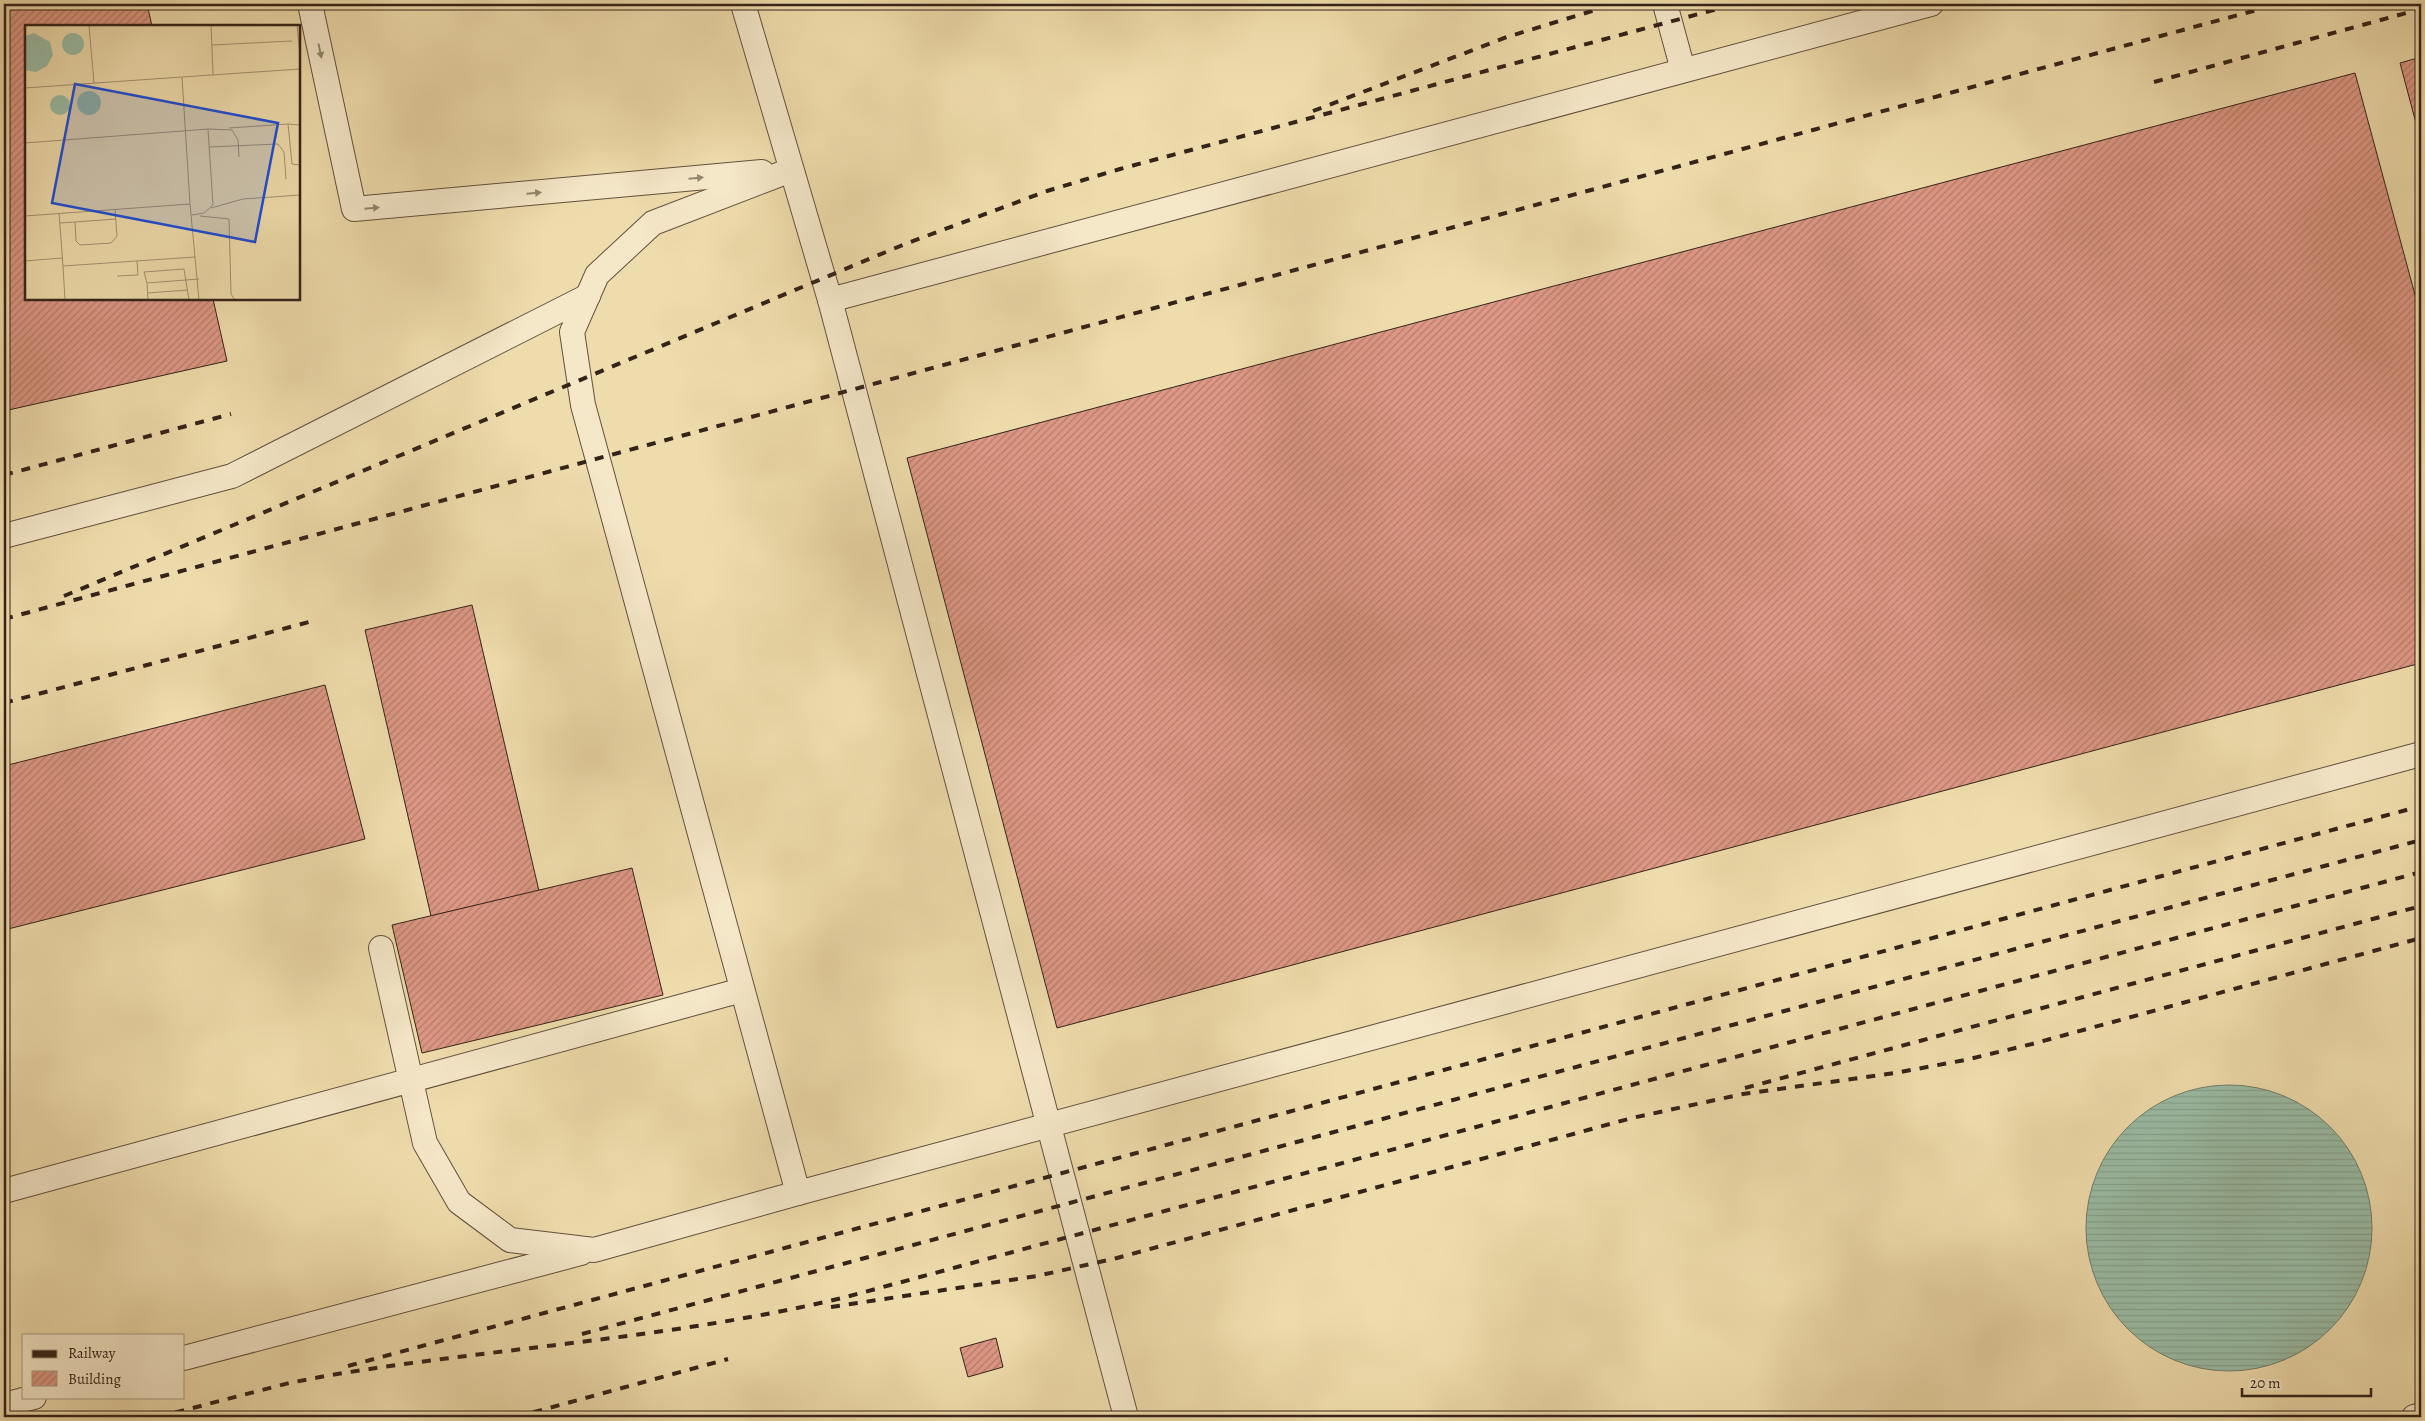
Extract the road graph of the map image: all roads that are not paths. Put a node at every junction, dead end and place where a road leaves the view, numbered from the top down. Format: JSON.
{"nodes":[{"id":1,"x":310,"y":4,"type":"edge"},
{"id":2,"x":743,"y":4,"type":"edge"},
{"id":3,"x":1665,"y":4,"type":"edge"},
{"id":4,"x":1931,"y":4,"type":"edge"},
{"id":5,"x":1683,"y":70,"type":"junction"},
{"id":6,"x":791,"y":170,"type":"junction"},
{"id":7,"x":588,"y":296,"type":"junction"},
{"id":8,"x":830,"y":300,"type":"junction"},
{"id":9,"x":4,"y":536,"type":"edge"},
{"id":10,"x":2421,"y":754,"type":"edge"},
{"id":11,"x":381,"y":948,"type":"dead end"},
{"id":12,"x":742,"y":990,"type":"junction"},
{"id":13,"x":411,"y":1080,"type":"junction"},
{"id":14,"x":1049,"y":1124,"type":"junction"},
{"id":15,"x":4,"y":1192,"type":"edge"},
{"id":16,"x":798,"y":1193,"type":"junction"},
{"id":17,"x":594,"y":1250,"type":"junction"},
{"id":18,"x":185,"y":1358,"type":"edge"},
{"id":19,"x":30,"y":1398,"type":"edge"},
{"id":20,"x":4,"y":1405,"type":"edge"},
{"id":21,"x":2421,"y":1415,"type":"edge"},
{"id":22,"x":1126,"y":1417,"type":"edge"},
{"id":23,"x":2414,"y":1417,"type":"edge"}],
"edges":[{"from":1,"to":6,"type":"lane","one_way":true},
{"from":2,"to":6,"type":"lane"},
{"from":3,"to":5,"type":"lane"},
{"from":4,"to":5,"type":"lane"},
{"from":5,"to":8,"type":"lane"},
{"from":6,"to":7,"type":"lane"},
{"from":6,"to":8,"type":"lane"},
{"from":7,"to":9,"type":"lane"},
{"from":7,"to":12,"type":"lane"},
{"from":8,"to":14,"type":"lane"},
{"from":10,"to":14,"type":"lane"},
{"from":11,"to":13,"type":"lane"},
{"from":12,"to":13,"type":"lane"},
{"from":12,"to":16,"type":"lane"},
{"from":13,"to":15,"type":"lane"},
{"from":13,"to":17,"type":"lane"},
{"from":14,"to":16,"type":"lane"},
{"from":14,"to":22,"type":"lane"},
{"from":16,"to":17,"type":"lane"},
{"from":17,"to":18,"type":"lane"},
{"from":19,"to":20,"type":"lane"},
{"from":21,"to":23,"type":"lane"}]}
